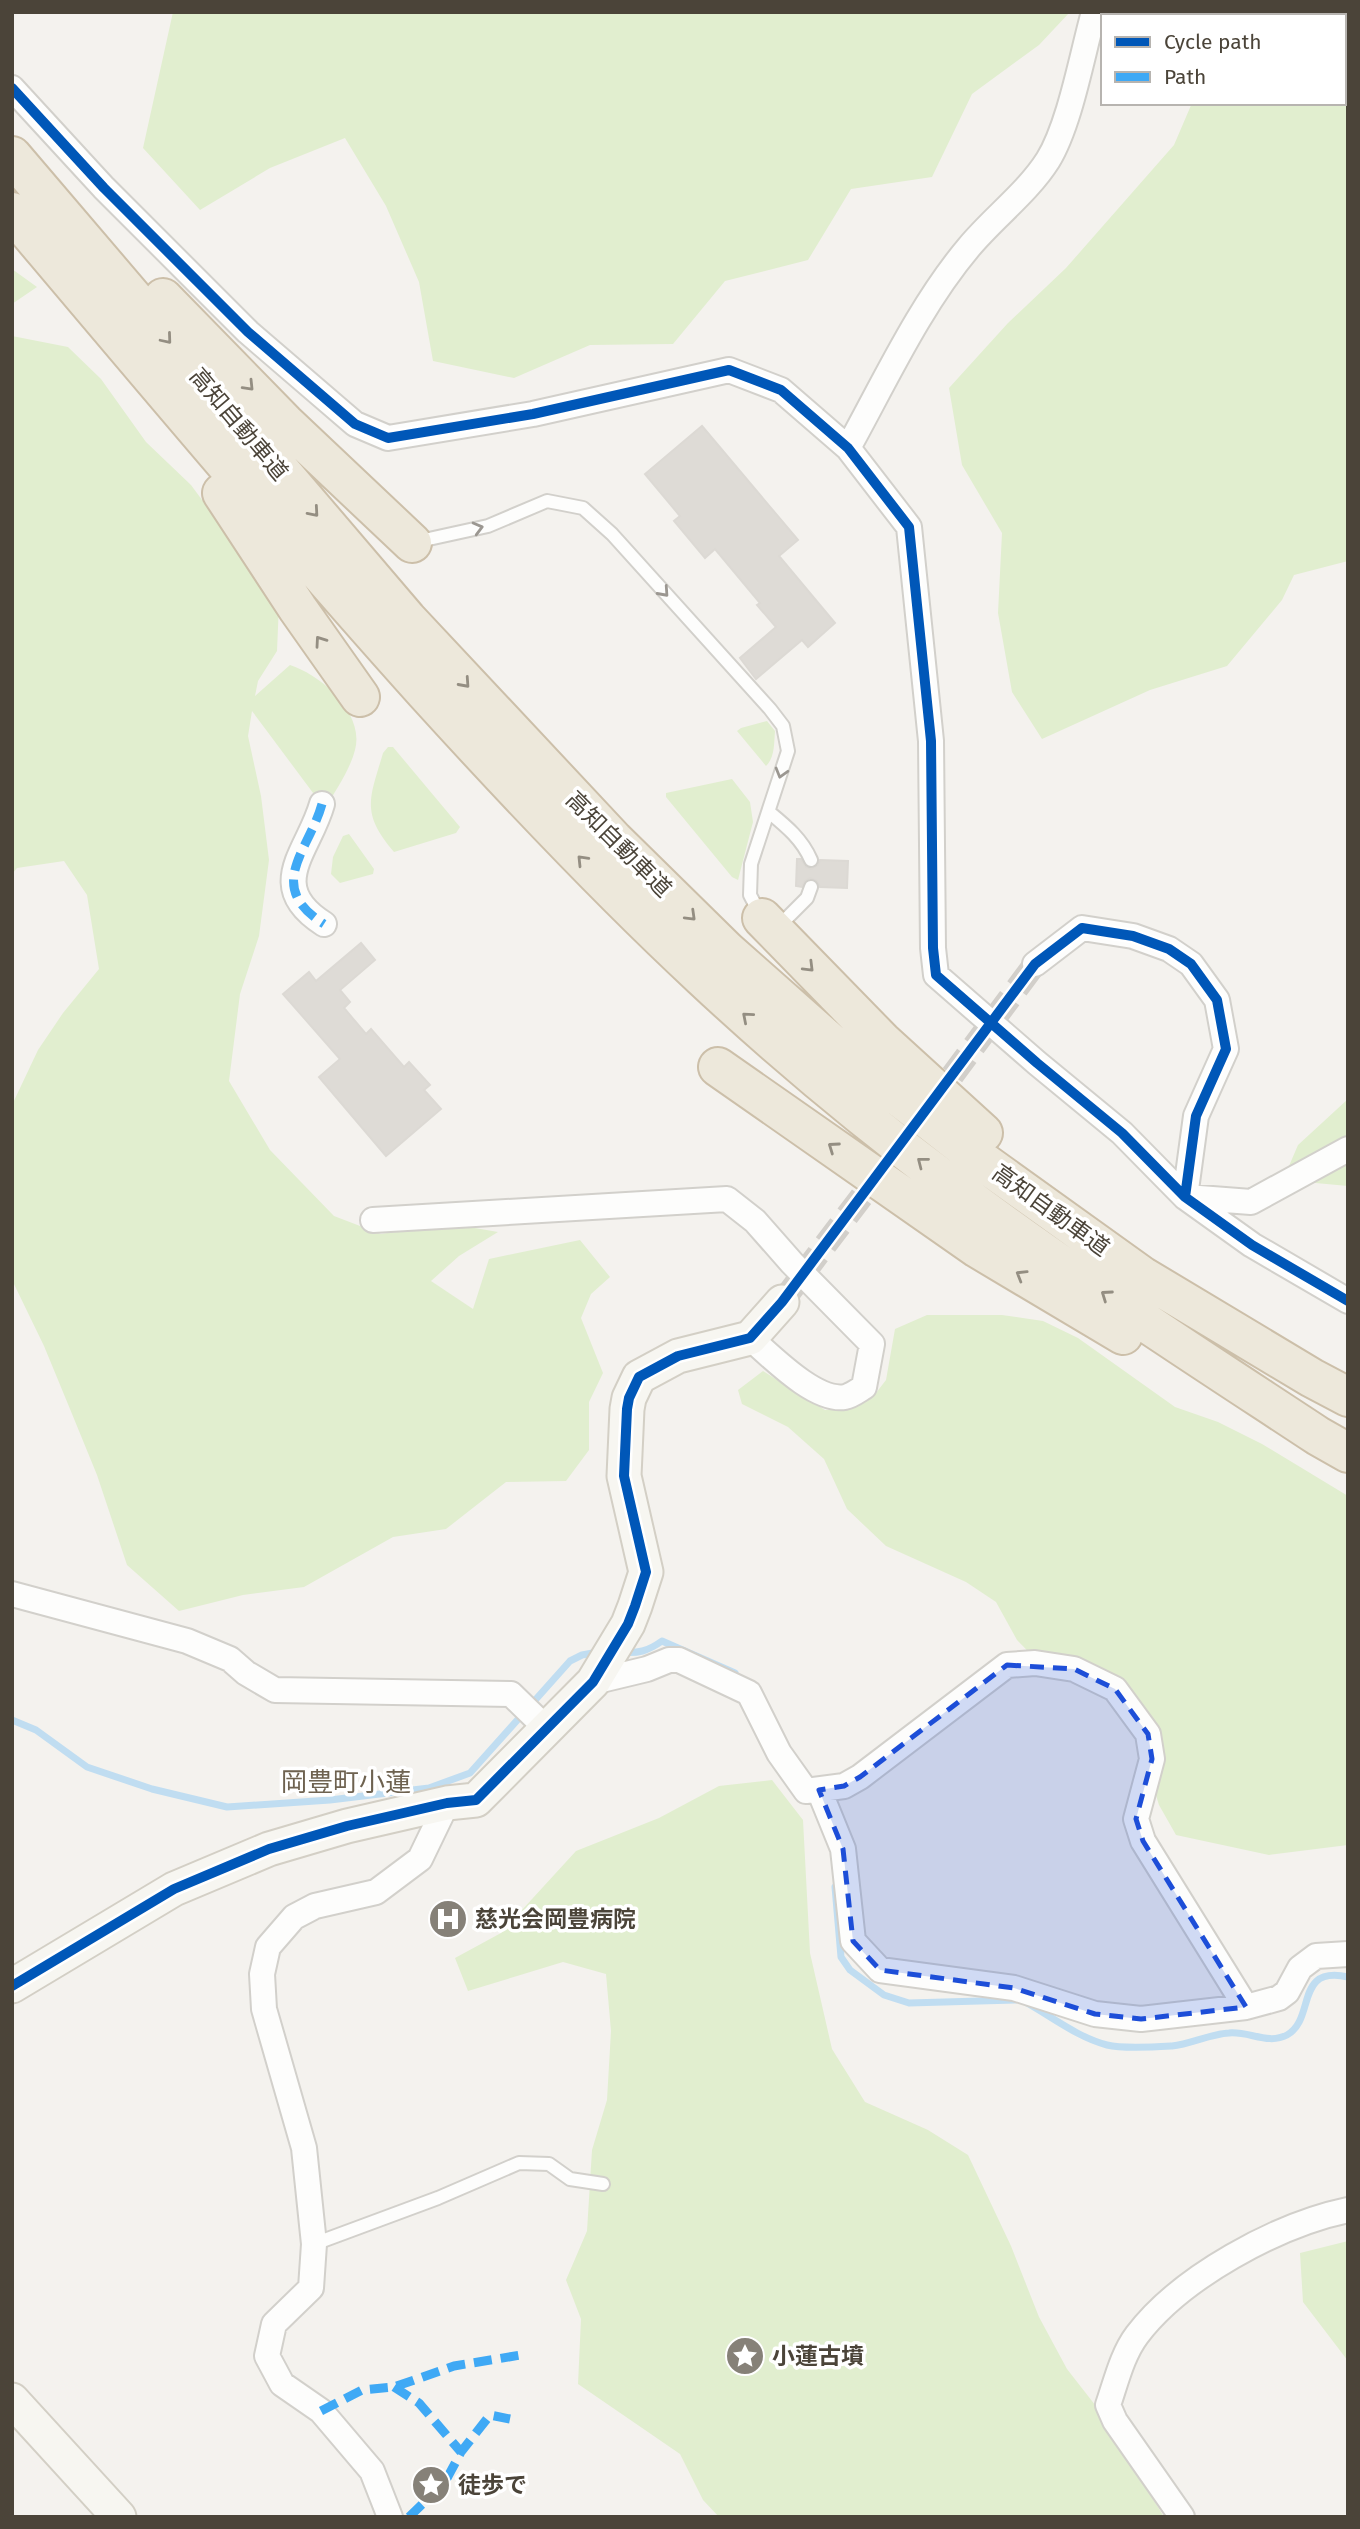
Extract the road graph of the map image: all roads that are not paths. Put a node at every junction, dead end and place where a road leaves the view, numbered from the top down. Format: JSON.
{"nodes":[{"id":1,"x":1094,"y":12,"type":"edge"},
{"id":2,"x":12,"y":88,"type":"edge"},
{"id":3,"x":12,"y":145,"type":"edge"},
{"id":4,"x":12,"y":156,"type":"edge"},
{"id":5,"x":12,"y":212,"type":"edge"},
{"id":6,"x":12,"y":225,"type":"edge"},
{"id":7,"x":848,"y":448,"type":"junction"},
{"id":8,"x":412,"y":543,"type":"joint"},
{"id":9,"x":360,"y":697,"type":"dead end"},
{"id":10,"x":322,"y":804,"type":"dead end"},
{"id":11,"x":769,"y":812,"type":"junction"},
{"id":12,"x":811,"y":860,"type":"dead end"},
{"id":13,"x":810,"y":887,"type":"dead end"},
{"id":14,"x":324,"y":924,"type":"dead end"},
{"id":15,"x":768,"y":924,"type":"junction"},
{"id":16,"x":1035,"y":964,"type":"tunnel mouth"},
{"id":17,"x":718,"y":1067,"type":"dead end"},
{"id":18,"x":1348,"y":1149,"type":"edge"},
{"id":19,"x":1185,"y":1197,"type":"junction"},
{"id":20,"x":373,"y":1220,"type":"dead end"},
{"id":21,"x":1348,"y":1301,"type":"edge"},
{"id":22,"x":782,"y":1302,"type":"tunnel mouth"},
{"id":23,"x":750,"y":1338,"type":"junction"},
{"id":24,"x":1312,"y":1378,"type":"junction"},
{"id":25,"x":1348,"y":1396,"type":"edge"},
{"id":26,"x":1333,"y":1445,"type":"edge"},
{"id":27,"x":12,"y":1594,"type":"edge"},
{"id":28,"x":606,"y":1662,"type":"junction"},
{"id":29,"x":533,"y":1715,"type":"junction"},
{"id":30,"x":813,"y":1790,"type":"junction"},
{"id":31,"x":447,"y":1803,"type":"junction"},
{"id":32,"x":1348,"y":1954,"type":"edge"},
{"id":33,"x":12,"y":1986,"type":"edge"},
{"id":34,"x":1246,"y":2007,"type":"junction"},
{"id":35,"x":603,"y":2184,"type":"dead end"},
{"id":36,"x":1348,"y":2210,"type":"edge"},
{"id":37,"x":314,"y":2244,"type":"junction"},
{"id":38,"x":12,"y":2400,"type":"edge"},
{"id":39,"x":119,"y":2517,"type":"edge"},
{"id":40,"x":390,"y":2517,"type":"edge"},
{"id":41,"x":1182,"y":2517,"type":"edge"}],
"edges":[{"from":1,"to":7,"type":"street"},
{"from":2,"to":7,"type":"street"},
{"from":3,"to":8,"type":"highway","one_way":true},
{"from":4,"to":24,"type":"highway","name":"高知自動車道","one_way":true},
{"from":26,"to":5,"type":"highway","name":"高知自動車道","one_way":true},
{"from":9,"to":6,"type":"highway","one_way":true},
{"from":7,"to":19,"type":"street"},
{"from":8,"to":11,"type":"lane","one_way":true},
{"from":10,"to":14,"type":"street"},
{"from":11,"to":12,"type":"lane"},
{"from":11,"to":15,"type":"lane"},
{"from":13,"to":15,"type":"lane"},
{"from":15,"to":24,"type":"highway","one_way":true},
{"from":16,"to":19,"type":"street"},
{"from":26,"to":17,"type":"highway","one_way":true},
{"from":18,"to":19,"type":"street"},
{"from":19,"to":21,"type":"street"},
{"from":20,"to":23,"type":"street"},
{"from":22,"to":23,"type":"street"},
{"from":23,"to":28,"type":"street"},
{"from":24,"to":25,"type":"highway","name":"高知自動車道"},
{"from":27,"to":29,"type":"street"},
{"from":28,"to":29,"type":"street"},
{"from":28,"to":30,"type":"street"},
{"from":29,"to":31,"type":"street"},
{"from":30,"to":34,"type":"street"},
{"from":30,"to":34,"type":"street"},
{"from":31,"to":33,"type":"street"},
{"from":31,"to":37,"type":"street"},
{"from":32,"to":34,"type":"street"},
{"from":35,"to":37,"type":"lane"},
{"from":36,"to":41,"type":"street"},
{"from":37,"to":40,"type":"street"},
{"from":38,"to":39,"type":"street"}]}
